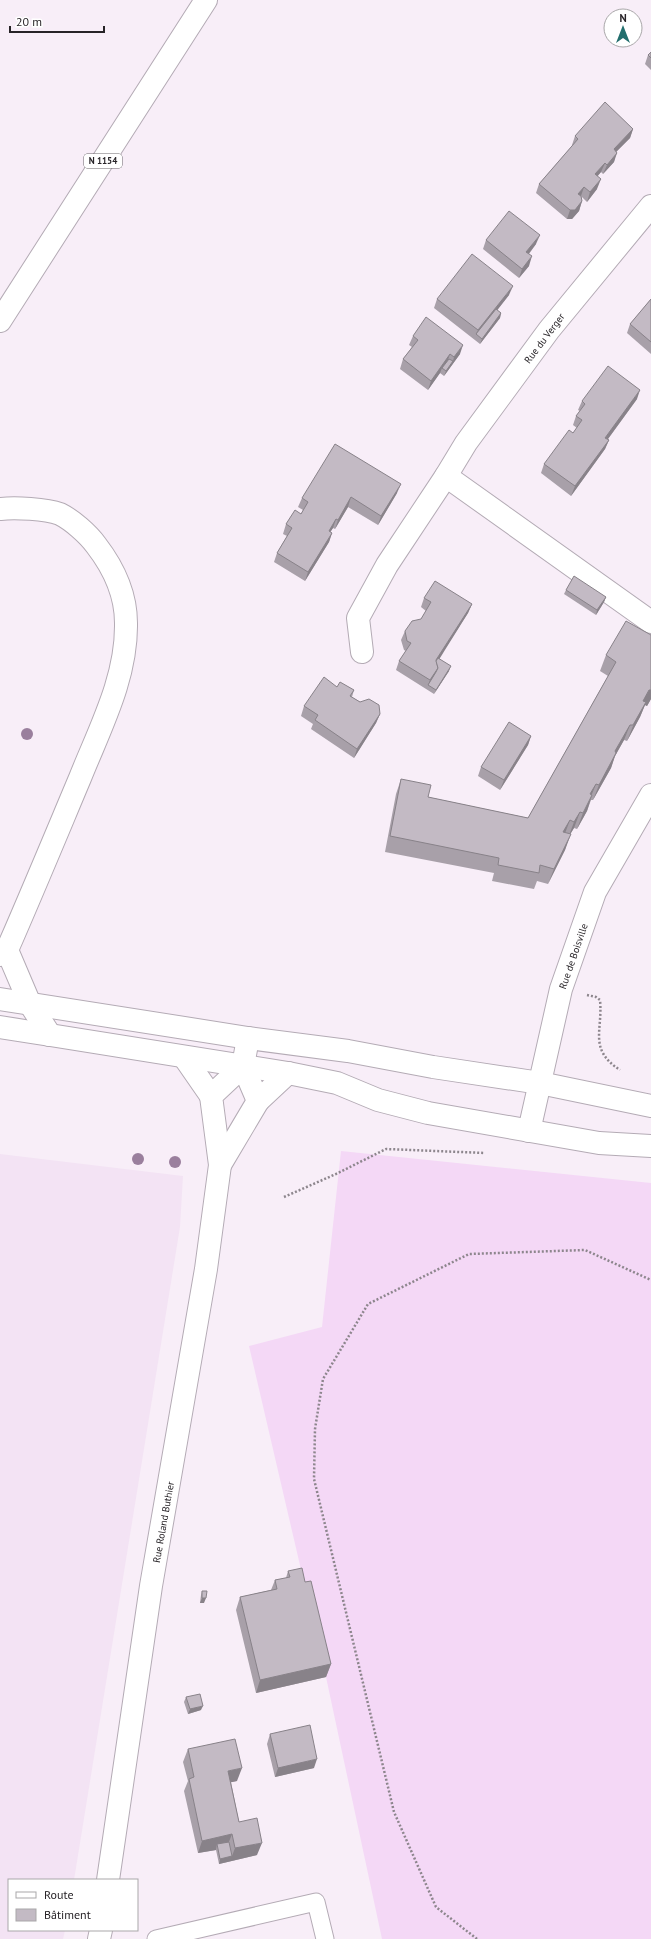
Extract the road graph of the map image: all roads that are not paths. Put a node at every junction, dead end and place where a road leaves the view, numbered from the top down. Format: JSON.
{"nodes":[{"id":1,"x":206,"y":0,"type":"edge"},
{"id":2,"x":651,"y":206,"type":"edge"},
{"id":3,"x":0,"y":321,"type":"edge"},
{"id":4,"x":446,"y":476,"type":"junction"},
{"id":5,"x":0,"y":509,"type":"edge"},
{"id":6,"x":651,"y":622,"type":"edge"},
{"id":7,"x":362,"y":652,"type":"dead end"},
{"id":8,"x":651,"y":795,"type":"edge"},
{"id":9,"x":3,"y":952,"type":"edge"},
{"id":10,"x":0,"y":999,"type":"edge"},
{"id":11,"x":30,"y":1004,"type":"junction"},
{"id":12,"x":0,"y":1027,"type":"edge"},
{"id":13,"x":50,"y":1035,"type":"junction"},
{"id":14,"x":248,"y":1038,"type":"junction"},
{"id":15,"x":184,"y":1057,"type":"junction"},
{"id":16,"x":244,"y":1066,"type":"junction"},
{"id":17,"x":288,"y":1072,"type":"junction"},
{"id":18,"x":540,"y":1083,"type":"junction"},
{"id":19,"x":211,"y":1096,"type":"junction"},
{"id":20,"x":258,"y":1101,"type":"junction"},
{"id":21,"x":651,"y":1106,"type":"edge"},
{"id":22,"x":529,"y":1131,"type":"junction"},
{"id":23,"x":651,"y":1146,"type":"edge"},
{"id":24,"x":220,"y":1165,"type":"junction"},
{"id":25,"x":108,"y":1879,"type":"edge"},
{"id":26,"x":156,"y":1939,"type":"edge"},
{"id":27,"x":325,"y":1939,"type":"edge"}],
"edges":[{"from":1,"to":3,"type":"main road","number":"N 1154"},
{"from":2,"to":4,"type":"main road","name":"Rue du Verger"},
{"from":4,"to":6,"type":"main road"},
{"from":4,"to":7,"type":"main road","name":"Rue du Verger"},
{"from":5,"to":9,"type":"main road"},
{"from":8,"to":18,"type":"main road","name":"Rue de Boisville"},
{"from":9,"to":11,"type":"main road"},
{"from":10,"to":11,"type":"main road"},
{"from":11,"to":13,"type":"main road"},
{"from":11,"to":14,"type":"main road"},
{"from":12,"to":13,"type":"main road"},
{"from":13,"to":15,"type":"main road"},
{"from":14,"to":16,"type":"main road"},
{"from":14,"to":18,"type":"main road"},
{"from":15,"to":16,"type":"main road"},
{"from":15,"to":19,"type":"main road"},
{"from":16,"to":17,"type":"main road"},
{"from":16,"to":19,"type":"main road"},
{"from":16,"to":20,"type":"main road"},
{"from":17,"to":20,"type":"main road","name":"Rue Roland Buthier"},
{"from":17,"to":22,"type":"main road"},
{"from":18,"to":21,"type":"main road"},
{"from":18,"to":22,"type":"main road","name":"Rue de Boisville"},
{"from":19,"to":24,"type":"main road","name":"Rue Roland Buthier"},
{"from":20,"to":24,"type":"main road","name":"Rue Roland Buthier"},
{"from":22,"to":23,"type":"main road"},
{"from":24,"to":25,"type":"main road","name":"Rue Roland Buthier"},
{"from":26,"to":27,"type":"lane"}]}
